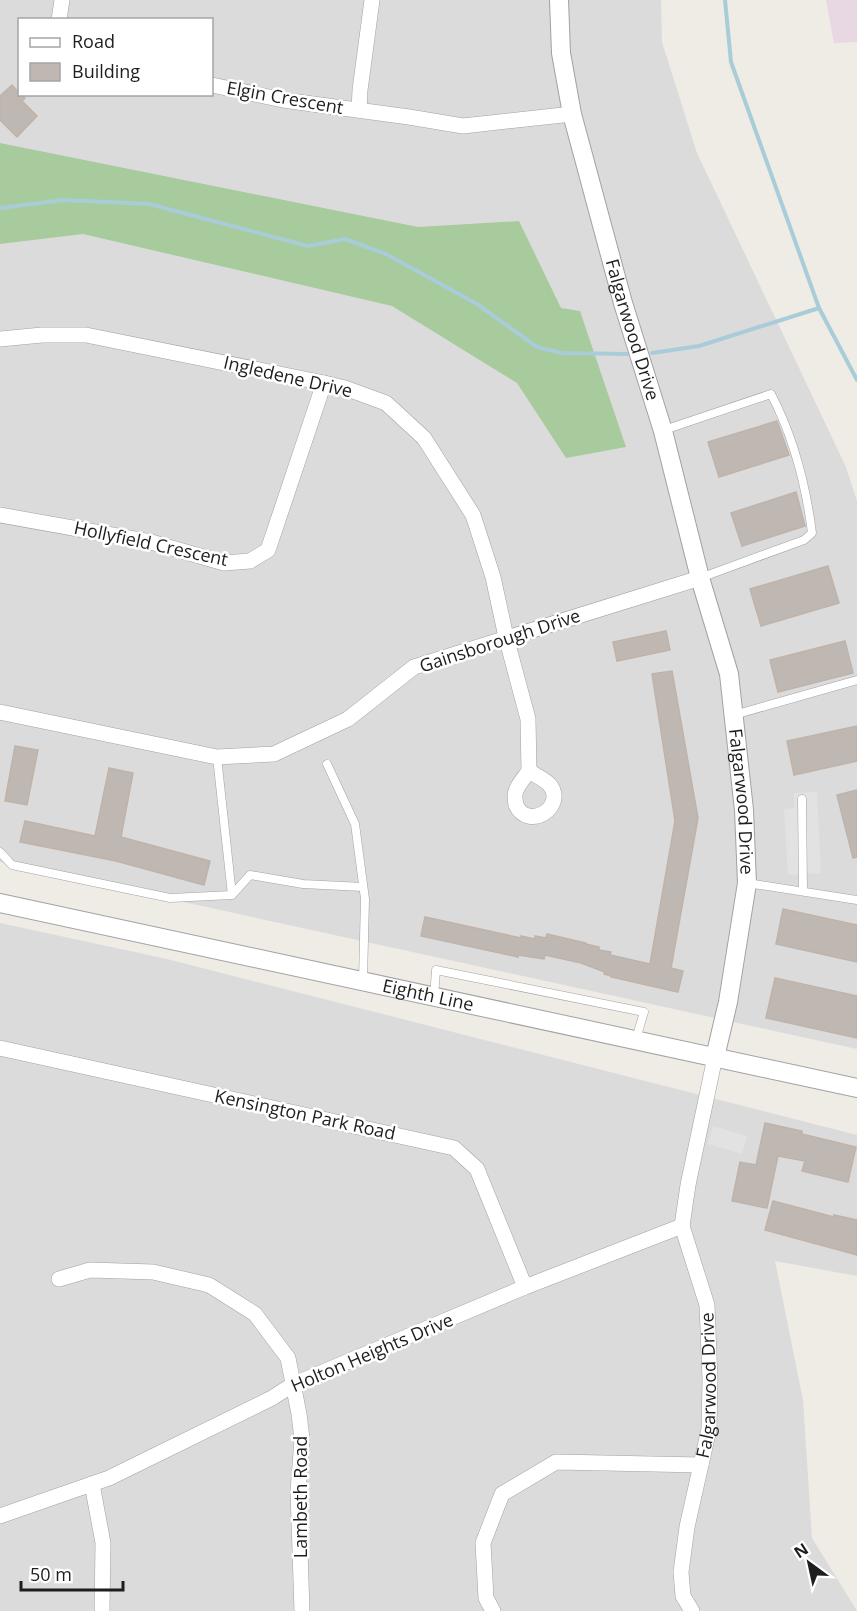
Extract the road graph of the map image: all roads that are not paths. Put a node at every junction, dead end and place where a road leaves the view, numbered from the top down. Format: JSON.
{"nodes":[{"id":1,"x":62,"y":0,"type":"edge"},
{"id":2,"x":372,"y":0,"type":"edge"},
{"id":3,"x":559,"y":0,"type":"edge"},
{"id":4,"x":59,"y":18,"type":"edge"},
{"id":5,"x":213,"y":85,"type":"edge"},
{"id":6,"x":359,"y":110,"type":"junction"},
{"id":7,"x":572,"y":114,"type":"junction"},
{"id":8,"x":0,"y":339,"type":"edge"},
{"id":9,"x":324,"y":383,"type":"junction"},
{"id":10,"x":663,"y":431,"type":"junction"},
{"id":11,"x":0,"y":515,"type":"edge"},
{"id":12,"x":700,"y":578,"type":"junction"},
{"id":13,"x":506,"y":637,"type":"junction"},
{"id":14,"x":857,"y":680,"type":"edge"},
{"id":15,"x":0,"y":712,"type":"edge"},
{"id":16,"x":734,"y":715,"type":"junction"},
{"id":17,"x":216,"y":757,"type":"junction"},
{"id":18,"x":327,"y":765,"type":"dead end"},
{"id":19,"x":529,"y":771,"type":"dead end"},
{"id":20,"x":802,"y":799,"type":"dead end"},
{"id":21,"x":0,"y":852,"type":"edge"},
{"id":22,"x":747,"y":883,"type":"junction"},
{"id":23,"x":363,"y":887,"type":"junction"},
{"id":24,"x":803,"y":891,"type":"junction"},
{"id":25,"x":232,"y":895,"type":"junction"},
{"id":26,"x":857,"y":900,"type":"edge"},
{"id":27,"x":0,"y":903,"type":"edge"},
{"id":28,"x":363,"y":982,"type":"junction"},
{"id":29,"x":434,"y":998,"type":"junction"},
{"id":30,"x":636,"y":1041,"type":"junction"},
{"id":31,"x":0,"y":1048,"type":"edge"},
{"id":32,"x":715,"y":1057,"type":"junction"},
{"id":33,"x":857,"y":1088,"type":"edge"},
{"id":34,"x":682,"y":1226,"type":"junction"},
{"id":35,"x":60,"y":1279,"type":"dead end"},
{"id":36,"x":525,"y":1287,"type":"junction"},
{"id":37,"x":292,"y":1385,"type":"junction"},
{"id":38,"x":701,"y":1465,"type":"junction"},
{"id":39,"x":92,"y":1484,"type":"junction"},
{"id":40,"x":0,"y":1516,"type":"edge"},
{"id":41,"x":102,"y":1611,"type":"edge"},
{"id":42,"x":302,"y":1611,"type":"edge"},
{"id":43,"x":493,"y":1611,"type":"edge"},
{"id":44,"x":692,"y":1611,"type":"edge"}],
"edges":[{"from":1,"to":4,"type":"street"},
{"from":2,"to":6,"type":"street","name":"Elgin Crescent"},
{"from":3,"to":7,"type":"street","name":"Falgarwood Drive"},
{"from":5,"to":6,"type":"street","name":"Elgin Crescent"},
{"from":6,"to":7,"type":"street","name":"Elgin Crescent"},
{"from":7,"to":10,"type":"street","name":"Falgarwood Drive"},
{"from":8,"to":9,"type":"street","name":"Ingledene Drive"},
{"from":9,"to":11,"type":"street","name":"Hollyfield Crescent"},
{"from":9,"to":13,"type":"street","name":"Ingledene Drive"},
{"from":10,"to":12,"type":"street","name":"Falgarwood Drive"},
{"from":10,"to":12,"type":"lane"},
{"from":12,"to":13,"type":"street","name":"Gainsborough Drive"},
{"from":12,"to":16,"type":"street","name":"Falgarwood Drive"},
{"from":13,"to":17,"type":"street","name":"Gainsborough Drive"},
{"from":13,"to":19,"type":"street","name":"Ingledene Drive"},
{"from":14,"to":16,"type":"lane"},
{"from":15,"to":17,"type":"street","name":"Gainsborough Drive"},
{"from":16,"to":22,"type":"street","name":"Falgarwood Drive"},
{"from":17,"to":25,"type":"lane"},
{"from":18,"to":23,"type":"lane"},
{"from":20,"to":24,"type":"lane"},
{"from":21,"to":25,"type":"lane"},
{"from":22,"to":24,"type":"lane"},
{"from":22,"to":32,"type":"street","name":"Falgarwood Drive"},
{"from":23,"to":25,"type":"lane"},
{"from":23,"to":28,"type":"lane"},
{"from":24,"to":26,"type":"lane"},
{"from":27,"to":28,"type":"street","name":"Eighth Line"},
{"from":28,"to":29,"type":"street","name":"Eighth Line"},
{"from":29,"to":30,"type":"street","name":"Eighth Line"},
{"from":29,"to":30,"type":"lane"},
{"from":30,"to":32,"type":"street","name":"Eighth Line"},
{"from":31,"to":36,"type":"street","name":"Kensington Park Road"},
{"from":32,"to":33,"type":"street","name":"Eighth Line"},
{"from":32,"to":34,"type":"street","name":"Falgarwood Drive"},
{"from":34,"to":36,"type":"street","name":"Holton Heights Drive"},
{"from":34,"to":38,"type":"street","name":"Falgarwood Drive"},
{"from":35,"to":37,"type":"street","name":"Lambeth Road"},
{"from":36,"to":37,"type":"street","name":"Holton Heights Drive"},
{"from":37,"to":39,"type":"street","name":"Holton Heights Drive"},
{"from":37,"to":42,"type":"street","name":"Lambeth Road"},
{"from":38,"to":43,"type":"street"},
{"from":38,"to":44,"type":"street","name":"Falgarwood Drive"},
{"from":39,"to":40,"type":"street","name":"Holton Heights Drive"},
{"from":39,"to":41,"type":"street"}]}
